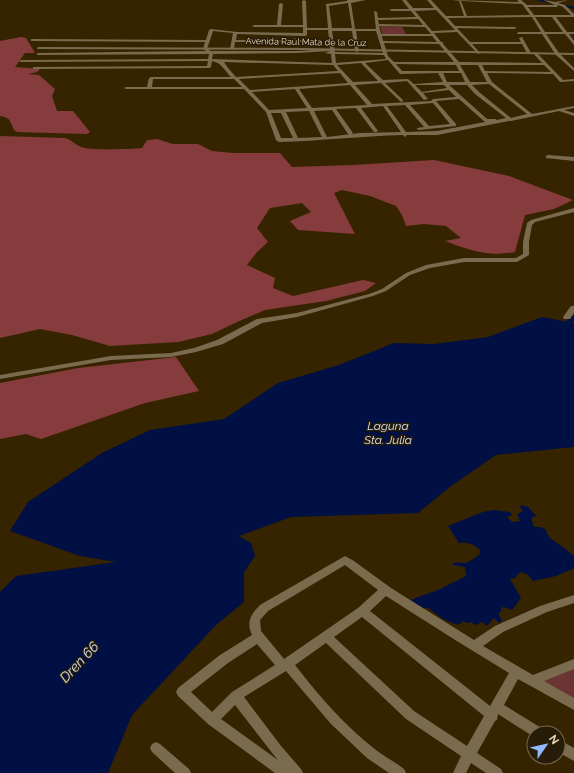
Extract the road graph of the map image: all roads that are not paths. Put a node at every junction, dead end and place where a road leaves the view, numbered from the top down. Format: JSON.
{"nodes":[{"id":1,"x":363,"y":0,"type":"edge"},
{"id":2,"x":404,"y":0,"type":"edge"},
{"id":3,"x":454,"y":0,"type":"edge"},
{"id":4,"x":545,"y":0,"type":"edge"},
{"id":5,"x":566,"y":0,"type":"edge"},
{"id":6,"x":304,"y":1,"type":"edge"},
{"id":7,"x":350,"y":1,"type":"edge"},
{"id":8,"x":481,"y":1,"type":"edge"},
{"id":9,"x":501,"y":1,"type":"edge"},
{"id":10,"x":558,"y":1,"type":"edge"},
{"id":11,"x":335,"y":2,"type":"edge"},
{"id":12,"x":431,"y":2,"type":"edge"},
{"id":13,"x":460,"y":2,"type":"dead end"},
{"id":14,"x":522,"y":3,"type":"edge"},
{"id":15,"x":281,"y":4,"type":"dead end"},
{"id":16,"x":402,"y":4,"type":"dead end"},
{"id":17,"x":407,"y":4,"type":"junction"},
{"id":18,"x":414,"y":4,"type":"dead end"},
{"id":19,"x":426,"y":4,"type":"dead end"},
{"id":20,"x":482,"y":6,"type":"dead end"},
{"id":21,"x":437,"y":9,"type":"junction"},
{"id":22,"x":391,"y":10,"type":"dead end"},
{"id":23,"x":412,"y":10,"type":"junction"},
{"id":24,"x":568,"y":10,"type":"junction"},
{"id":25,"x":528,"y":11,"type":"junction"},
{"id":26,"x":542,"y":11,"type":"dead end"},
{"id":27,"x":553,"y":11,"type":"dead end"},
{"id":28,"x":375,"y":12,"type":"dead end"},
{"id":29,"x":484,"y":12,"type":"dead end"},
{"id":30,"x":486,"y":16,"type":"junction"},
{"id":31,"x":532,"y":16,"type":"junction"},
{"id":32,"x":553,"y":16,"type":"junction"},
{"id":33,"x":574,"y":16,"type":"edge"},
{"id":34,"x":445,"y":17,"type":"junction"},
{"id":35,"x":466,"y":17,"type":"junction"},
{"id":36,"x":420,"y":18,"type":"junction"},
{"id":37,"x":377,"y":19,"type":"junction"},
{"id":38,"x":512,"y":22,"type":"junction"},
{"id":39,"x":254,"y":26,"type":"dead end"},
{"id":40,"x":279,"y":26,"type":"junction"},
{"id":41,"x":405,"y":26,"type":"junction"},
{"id":42,"x":426,"y":26,"type":"junction"},
{"id":43,"x":454,"y":27,"type":"junction"},
{"id":44,"x":480,"y":27,"type":"junction"},
{"id":45,"x":305,"y":30,"type":"junction"},
{"id":46,"x":330,"y":30,"type":"junction"},
{"id":47,"x":354,"y":30,"type":"junction"},
{"id":48,"x":378,"y":30,"type":"junction"},
{"id":49,"x":458,"y":31,"type":"junction"},
{"id":50,"x":235,"y":33,"type":"junction"},
{"id":51,"x":432,"y":33,"type":"junction"},
{"id":52,"x":486,"y":33,"type":"dead end"},
{"id":53,"x":518,"y":33,"type":"junction"},
{"id":54,"x":544,"y":33,"type":"junction"},
{"id":55,"x":566,"y":33,"type":"junction"},
{"id":56,"x":574,"y":33,"type":"edge"},
{"id":57,"x":409,"y":35,"type":"junction"},
{"id":58,"x":161,"y":38,"type":"junction"},
{"id":59,"x":489,"y":38,"type":"dead end"},
{"id":60,"x":32,"y":40,"type":"dead end"},
{"id":61,"x":88,"y":40,"type":"junction"},
{"id":62,"x":208,"y":41,"type":"junction"},
{"id":63,"x":234,"y":41,"type":"junction"},
{"id":64,"x":304,"y":41,"type":"junction"},
{"id":65,"x":382,"y":42,"type":"junction"},
{"id":66,"x":442,"y":43,"type":"junction"},
{"id":67,"x":469,"y":43,"type":"junction"},
{"id":68,"x":492,"y":43,"type":"junction"},
{"id":69,"x":523,"y":43,"type":"junction"},
{"id":70,"x":574,"y":44,"type":"edge"},
{"id":71,"x":38,"y":48,"type":"dead end"},
{"id":72,"x":82,"y":49,"type":"junction"},
{"id":73,"x":124,"y":49,"type":"junction"},
{"id":74,"x":156,"y":49,"type":"junction"},
{"id":75,"x":188,"y":49,"type":"junction"},
{"id":76,"x":205,"y":49,"type":"junction"},
{"id":77,"x":232,"y":49,"type":"junction"},
{"id":78,"x":165,"y":50,"type":"junction"},
{"id":79,"x":304,"y":50,"type":"junction"},
{"id":80,"x":261,"y":51,"type":"junction"},
{"id":81,"x":332,"y":51,"type":"junction"},
{"id":82,"x":357,"y":51,"type":"junction"},
{"id":83,"x":210,"y":52,"type":"junction"},
{"id":84,"x":296,"y":52,"type":"junction"},
{"id":85,"x":449,"y":52,"type":"junction"},
{"id":86,"x":58,"y":53,"type":"junction"},
{"id":87,"x":178,"y":53,"type":"junction"},
{"id":88,"x":476,"y":53,"type":"junction"},
{"id":89,"x":529,"y":53,"type":"junction"},
{"id":90,"x":535,"y":53,"type":"junction"},
{"id":91,"x":38,"y":54,"type":"dead end"},
{"id":92,"x":103,"y":54,"type":"junction"},
{"id":93,"x":122,"y":54,"type":"junction"},
{"id":94,"x":557,"y":54,"type":"junction"},
{"id":95,"x":574,"y":54,"type":"edge"},
{"id":96,"x":385,"y":55,"type":"junction"},
{"id":97,"x":164,"y":60,"type":"junction"},
{"id":98,"x":210,"y":60,"type":"junction"},
{"id":99,"x":21,"y":61,"type":"dead end"},
{"id":100,"x":54,"y":61,"type":"junction"},
{"id":101,"x":98,"y":61,"type":"junction"},
{"id":102,"x":117,"y":61,"type":"junction"},
{"id":103,"x":219,"y":61,"type":"junction"},
{"id":104,"x":361,"y":61,"type":"junction"},
{"id":105,"x":393,"y":63,"type":"junction"},
{"id":106,"x":481,"y":63,"type":"junction"},
{"id":107,"x":258,"y":64,"type":"junction"},
{"id":108,"x":334,"y":64,"type":"junction"},
{"id":109,"x":458,"y":64,"type":"junction"},
{"id":110,"x":545,"y":64,"type":"junction"},
{"id":111,"x":35,"y":68,"type":"dead end"},
{"id":112,"x":48,"y":68,"type":"junction"},
{"id":113,"x":93,"y":68,"type":"junction"},
{"id":114,"x":114,"y":68,"type":"junction"},
{"id":115,"x":162,"y":68,"type":"junction"},
{"id":116,"x":574,"y":70,"type":"edge"},
{"id":117,"x":265,"y":72,"type":"dead end"},
{"id":118,"x":342,"y":72,"type":"junction"},
{"id":119,"x":419,"y":72,"type":"junction"},
{"id":120,"x":440,"y":72,"type":"junction"},
{"id":121,"x":463,"y":72,"type":"junction"},
{"id":122,"x":484,"y":72,"type":"junction"},
{"id":123,"x":554,"y":73,"type":"junction"},
{"id":124,"x":268,"y":76,"type":"junction"},
{"id":125,"x":236,"y":78,"type":"junction"},
{"id":126,"x":408,"y":80,"type":"junction"},
{"id":127,"x":574,"y":80,"type":"edge"},
{"id":128,"x":380,"y":82,"type":"junction"},
{"id":129,"x":468,"y":83,"type":"junction"},
{"id":130,"x":490,"y":83,"type":"junction"},
{"id":131,"x":353,"y":84,"type":"junction"},
{"id":132,"x":416,"y":84,"type":"dead end"},
{"id":133,"x":424,"y":84,"type":"junction"},
{"id":134,"x":444,"y":84,"type":"junction"},
{"id":135,"x":126,"y":88,"type":"dead end"},
{"id":136,"x":149,"y":88,"type":"junction"},
{"id":137,"x":296,"y":88,"type":"junction"},
{"id":138,"x":246,"y":89,"type":"junction"},
{"id":139,"x":450,"y":90,"type":"junction"},
{"id":140,"x":424,"y":92,"type":"dead end"},
{"id":141,"x":459,"y":98,"type":"junction"},
{"id":142,"x":426,"y":99,"type":"dead end"},
{"id":143,"x":401,"y":102,"type":"dead end"},
{"id":144,"x":434,"y":102,"type":"junction"},
{"id":145,"x":407,"y":104,"type":"junction"},
{"id":146,"x":384,"y":105,"type":"junction"},
{"id":147,"x":358,"y":106,"type":"junction"},
{"id":148,"x":370,"y":106,"type":"junction"},
{"id":149,"x":333,"y":108,"type":"junction"},
{"id":150,"x":574,"y":108,"type":"edge"},
{"id":151,"x":310,"y":110,"type":"junction"},
{"id":152,"x":565,"y":110,"type":"junction"},
{"id":153,"x":283,"y":111,"type":"junction"},
{"id":154,"x":558,"y":111,"type":"junction"},
{"id":155,"x":268,"y":112,"type":"junction"},
{"id":156,"x":574,"y":115,"type":"edge"},
{"id":157,"x":532,"y":116,"type":"junction"},
{"id":158,"x":510,"y":119,"type":"junction"},
{"id":159,"x":428,"y":128,"type":"junction"},
{"id":160,"x":376,"y":131,"type":"junction"},
{"id":161,"x":350,"y":133,"type":"junction"},
{"id":162,"x":404,"y":133,"type":"junction"},
{"id":163,"x":325,"y":137,"type":"junction"},
{"id":164,"x":295,"y":139,"type":"junction"},
{"id":165,"x":548,"y":157,"type":"dead end"},
{"id":166,"x":574,"y":159,"type":"edge"},
{"id":167,"x":574,"y":210,"type":"edge"},
{"id":168,"x":574,"y":308,"type":"edge"},
{"id":169,"x":566,"y":317,"type":"dead end"},
{"id":170,"x":0,"y":377,"type":"edge"},
{"id":171,"x":386,"y":590,"type":"junction"},
{"id":172,"x":574,"y":599,"type":"edge"},
{"id":173,"x":362,"y":611,"type":"junction"},
{"id":174,"x":326,"y":636,"type":"junction"},
{"id":175,"x":258,"y":637,"type":"junction"},
{"id":176,"x":475,"y":646,"type":"junction"},
{"id":177,"x":574,"y":664,"type":"edge"},
{"id":178,"x":285,"y":665,"type":"junction"},
{"id":179,"x":516,"y":672,"type":"junction"},
{"id":180,"x":532,"y":681,"type":"junction"},
{"id":181,"x":236,"y":696,"type":"junction"},
{"id":182,"x":574,"y":704,"type":"edge"},
{"id":183,"x":495,"y":711,"type":"junction"},
{"id":184,"x":212,"y":720,"type":"junction"},
{"id":185,"x":526,"y":726,"type":"edge"},
{"id":186,"x":156,"y":748,"type":"dead end"},
{"id":187,"x":470,"y":755,"type":"junction"},
{"id":188,"x":185,"y":773,"type":"edge"},
{"id":189,"x":285,"y":773,"type":"edge"},
{"id":190,"x":297,"y":773,"type":"edge"},
{"id":191,"x":400,"y":773,"type":"edge"},
{"id":192,"x":459,"y":773,"type":"edge"},
{"id":193,"x":497,"y":773,"type":"edge"}],
"edges":[{"from":1,"to":7,"type":"street"},
{"from":2,"to":17,"type":"street"},
{"from":3,"to":8,"type":"street"},
{"from":4,"to":10,"type":"street"},
{"from":5,"to":10,"type":"street"},
{"from":5,"to":24,"type":"street"},
{"from":6,"to":45,"type":"street"},
{"from":7,"to":11,"type":"street"},
{"from":7,"to":47,"type":"street"},
{"from":8,"to":9,"type":"street"},
{"from":8,"to":20,"type":"street"},
{"from":9,"to":14,"type":"street"},
{"from":10,"to":14,"type":"street"},
{"from":10,"to":24,"type":"street"},
{"from":11,"to":46,"type":"street"},
{"from":12,"to":19,"type":"street"},
{"from":12,"to":21,"type":"street"},
{"from":13,"to":35,"type":"street"},
{"from":14,"to":25,"type":"street"},
{"from":15,"to":40,"type":"street"},
{"from":16,"to":17,"type":"street"},
{"from":17,"to":18,"type":"street"},
{"from":17,"to":23,"type":"street"},
{"from":21,"to":23,"type":"street"},
{"from":21,"to":34,"type":"street"},
{"from":22,"to":23,"type":"street"},
{"from":23,"to":36,"type":"street"},
{"from":24,"to":27,"type":"street"},
{"from":24,"to":33,"type":"street"},
{"from":25,"to":26,"type":"street"},
{"from":25,"to":31,"type":"street"},
{"from":28,"to":37,"type":"street"},
{"from":29,"to":30,"type":"street"},
{"from":30,"to":35,"type":"street"},
{"from":30,"to":38,"type":"street"},
{"from":31,"to":32,"type":"street"},
{"from":31,"to":38,"type":"street"},
{"from":31,"to":54,"type":"street"},
{"from":32,"to":33,"type":"street"},
{"from":32,"to":55,"type":"street"},
{"from":34,"to":35,"type":"street"},
{"from":34,"to":43,"type":"street"},
{"from":36,"to":37,"type":"street"},
{"from":36,"to":42,"type":"street"},
{"from":37,"to":48,"type":"street"},
{"from":38,"to":44,"type":"street"},
{"from":38,"to":53,"type":"street"},
{"from":39,"to":40,"type":"street"},
{"from":40,"to":45,"type":"street"},
{"from":41,"to":42,"type":"street"},
{"from":41,"to":48,"type":"street"},
{"from":41,"to":57,"type":"street"},
{"from":42,"to":51,"type":"street"},
{"from":43,"to":44,"type":"street"},
{"from":43,"to":49,"type":"street"},
{"from":44,"to":52,"type":"street"},
{"from":45,"to":46,"type":"street"},
{"from":45,"to":50,"type":"street"},
{"from":45,"to":64,"type":"street"},
{"from":46,"to":47,"type":"street"},
{"from":46,"to":81,"type":"street"},
{"from":47,"to":48,"type":"street"},
{"from":47,"to":82,"type":"street"},
{"from":48,"to":57,"type":"street"},
{"from":48,"to":65,"type":"street"},
{"from":49,"to":51,"type":"street"},
{"from":49,"to":67,"type":"street"},
{"from":50,"to":62,"type":"street"},
{"from":50,"to":63,"type":"street"},
{"from":51,"to":57,"type":"street"},
{"from":51,"to":66,"type":"street"},
{"from":53,"to":54,"type":"street"},
{"from":53,"to":69,"type":"street"},
{"from":54,"to":55,"type":"street"},
{"from":54,"to":94,"type":"street"},
{"from":55,"to":56,"type":"street"},
{"from":55,"to":70,"type":"street"},
{"from":58,"to":61,"type":"street"},
{"from":58,"to":62,"type":"street"},
{"from":58,"to":74,"type":"street"},
{"from":59,"to":68,"type":"street"},
{"from":60,"to":61,"type":"street"},
{"from":61,"to":72,"type":"street"},
{"from":62,"to":76,"type":"street"},
{"from":63,"to":64,"type":"street"},
{"from":63,"to":77,"type":"street"},
{"from":64,"to":79,"type":"street"},
{"from":65,"to":66,"type":"street"},
{"from":65,"to":96,"type":"street"},
{"from":66,"to":85,"type":"street"},
{"from":67,"to":68,"type":"street"},
{"from":67,"to":88,"type":"street"},
{"from":68,"to":69,"type":"street"},
{"from":69,"to":89,"type":"street"},
{"from":71,"to":72,"type":"street","name":"Avenida Raúl Mata de la Cruz"},
{"from":72,"to":73,"type":"street","name":"Avenida Raúl Mata de la Cruz"},
{"from":73,"to":74,"type":"street","name":"Avenida Raúl Mata de la Cruz"},
{"from":73,"to":93,"type":"street"},
{"from":74,"to":78,"type":"street","name":"Avenida Raúl Mata de la Cruz"},
{"from":75,"to":76,"type":"street","name":"Avenida Raúl Mata de la Cruz"},
{"from":75,"to":78,"type":"street","name":"Avenida Raúl Mata de la Cruz"},
{"from":75,"to":87,"type":"street"},
{"from":76,"to":77,"type":"street","name":"Avenida Raúl Mata de la Cruz"},
{"from":76,"to":83,"type":"street"},
{"from":77,"to":80,"type":"street","name":"Avenida Raúl Mata de la Cruz"},
{"from":78,"to":87,"type":"street"},
{"from":78,"to":93,"type":"street"},
{"from":78,"to":97,"type":"street"},
{"from":79,"to":80,"type":"street","name":"Avenida Raúl Mata de la Cruz"},
{"from":79,"to":81,"type":"street"},
{"from":79,"to":84,"type":"street"},
{"from":80,"to":83,"type":"street"},
{"from":80,"to":84,"type":"street"},
{"from":80,"to":107,"type":"street"},
{"from":81,"to":82,"type":"street","name":"Avenida Raúl Mata de la Cruz"},
{"from":81,"to":84,"type":"street"},
{"from":81,"to":96,"type":"street"},
{"from":81,"to":108,"type":"street"},
{"from":82,"to":96,"type":"street","name":"Avenida Raúl Mata de la Cruz"},
{"from":83,"to":87,"type":"street"},
{"from":83,"to":98,"type":"street"},
{"from":85,"to":88,"type":"street","name":"Avenida Raúl Mata de la Cruz"},
{"from":85,"to":96,"type":"street","name":"Avenida Raúl Mata de la Cruz"},
{"from":85,"to":109,"type":"street"},
{"from":86,"to":91,"type":"street"},
{"from":86,"to":92,"type":"street"},
{"from":86,"to":100,"type":"street"},
{"from":88,"to":89,"type":"street","name":"Avenida Raúl Mata de la Cruz"},
{"from":88,"to":106,"type":"street"},
{"from":89,"to":90,"type":"street","name":"Avenida Raúl Mata de la Cruz"},
{"from":90,"to":94,"type":"street","name":"Avenida Raúl Mata de la Cruz"},
{"from":90,"to":110,"type":"street"},
{"from":92,"to":93,"type":"street"},
{"from":92,"to":101,"type":"street"},
{"from":93,"to":102,"type":"street"},
{"from":94,"to":95,"type":"street","name":"Avenida Raúl Mata de la Cruz"},
{"from":94,"to":116,"type":"street"},
{"from":96,"to":104,"type":"street"},
{"from":96,"to":105,"type":"street"},
{"from":96,"to":126,"type":"street"},
{"from":97,"to":98,"type":"street"},
{"from":97,"to":102,"type":"street"},
{"from":97,"to":115,"type":"street"},
{"from":98,"to":103,"type":"street"},
{"from":98,"to":115,"type":"street"},
{"from":99,"to":100,"type":"street"},
{"from":100,"to":101,"type":"street"},
{"from":100,"to":112,"type":"street"},
{"from":101,"to":102,"type":"street"},
{"from":101,"to":113,"type":"street"},
{"from":102,"to":114,"type":"street"},
{"from":103,"to":107,"type":"street"},
{"from":103,"to":125,"type":"street"},
{"from":104,"to":108,"type":"street"},
{"from":104,"to":128,"type":"street"},
{"from":105,"to":109,"type":"street"},
{"from":105,"to":119,"type":"street"},
{"from":106,"to":109,"type":"street"},
{"from":106,"to":110,"type":"street"},
{"from":106,"to":122,"type":"street"},
{"from":107,"to":108,"type":"street"},
{"from":108,"to":118,"type":"street"},
{"from":109,"to":121,"type":"street"},
{"from":110,"to":123,"type":"street"},
{"from":111,"to":112,"type":"street"},
{"from":112,"to":113,"type":"street"},
{"from":113,"to":114,"type":"street"},
{"from":114,"to":115,"type":"street"},
{"from":117,"to":124,"type":"street"},
{"from":118,"to":124,"type":"street"},
{"from":118,"to":131,"type":"street"},
{"from":119,"to":120,"type":"street"},
{"from":119,"to":133,"type":"street"},
{"from":120,"to":121,"type":"street"},
{"from":120,"to":134,"type":"street"},
{"from":121,"to":129,"type":"street"},
{"from":122,"to":123,"type":"street"},
{"from":122,"to":130,"type":"street"},
{"from":123,"to":127,"type":"street"},
{"from":124,"to":125,"type":"street"},
{"from":125,"to":136,"type":"street"},
{"from":125,"to":138,"type":"street"},
{"from":126,"to":128,"type":"street"},
{"from":126,"to":142,"type":"street"},
{"from":128,"to":131,"type":"street"},
{"from":128,"to":143,"type":"street"},
{"from":129,"to":130,"type":"street"},
{"from":129,"to":134,"type":"street"},
{"from":129,"to":158,"type":"street"},
{"from":130,"to":157,"type":"street"},
{"from":131,"to":137,"type":"street"},
{"from":131,"to":148,"type":"street"},
{"from":132,"to":133,"type":"street"},
{"from":133,"to":134,"type":"street"},
{"from":134,"to":139,"type":"street"},
{"from":135,"to":136,"type":"street"},
{"from":136,"to":138,"type":"street"},
{"from":137,"to":138,"type":"street"},
{"from":137,"to":151,"type":"street"},
{"from":138,"to":155,"type":"street"},
{"from":139,"to":140,"type":"street"},
{"from":139,"to":141,"type":"street"},
{"from":141,"to":144,"type":"street"},
{"from":141,"to":158,"type":"street"},
{"from":144,"to":145,"type":"street"},
{"from":144,"to":159,"type":"street"},
{"from":145,"to":146,"type":"street"},
{"from":145,"to":159,"type":"street"},
{"from":146,"to":148,"type":"street"},
{"from":146,"to":162,"type":"street"},
{"from":147,"to":148,"type":"street"},
{"from":147,"to":149,"type":"street"},
{"from":147,"to":160,"type":"street"},
{"from":149,"to":151,"type":"street"},
{"from":149,"to":161,"type":"street"},
{"from":150,"to":152,"type":"street"},
{"from":151,"to":153,"type":"street"},
{"from":151,"to":163,"type":"street"},
{"from":152,"to":154,"type":"street"},
{"from":152,"to":156,"type":"street"},
{"from":153,"to":155,"type":"street"},
{"from":153,"to":164,"type":"street"},
{"from":154,"to":156,"type":"street"},
{"from":154,"to":157,"type":"street"},
{"from":155,"to":164,"type":"street"},
{"from":157,"to":158,"type":"street"},
{"from":158,"to":162,"type":"street"},
{"from":159,"to":162,"type":"street"},
{"from":160,"to":161,"type":"street"},
{"from":160,"to":162,"type":"street"},
{"from":161,"to":163,"type":"street"},
{"from":162,"to":163,"type":"street"},
{"from":163,"to":164,"type":"street"},
{"from":165,"to":166,"type":"street"},
{"from":167,"to":170,"type":"street"},
{"from":168,"to":169,"type":"street"},
{"from":171,"to":173,"type":"street"},
{"from":171,"to":175,"type":"street"},
{"from":171,"to":176,"type":"street"},
{"from":172,"to":176,"type":"street"},
{"from":173,"to":174,"type":"street"},
{"from":173,"to":183,"type":"street"},
{"from":174,"to":178,"type":"street"},
{"from":174,"to":187,"type":"street"},
{"from":175,"to":178,"type":"street"},
{"from":175,"to":184,"type":"street"},
{"from":176,"to":179,"type":"street"},
{"from":177,"to":180,"type":"street"},
{"from":178,"to":181,"type":"street"},
{"from":178,"to":191,"type":"street"},
{"from":179,"to":180,"type":"street"},
{"from":179,"to":183,"type":"street"},
{"from":180,"to":182,"type":"street"},
{"from":181,"to":184,"type":"street"},
{"from":181,"to":190,"type":"street"},
{"from":183,"to":185,"type":"street"},
{"from":183,"to":187,"type":"street"},
{"from":184,"to":189,"type":"street"},
{"from":186,"to":188,"type":"street"},
{"from":187,"to":192,"type":"street"},
{"from":187,"to":193,"type":"street"}]}
